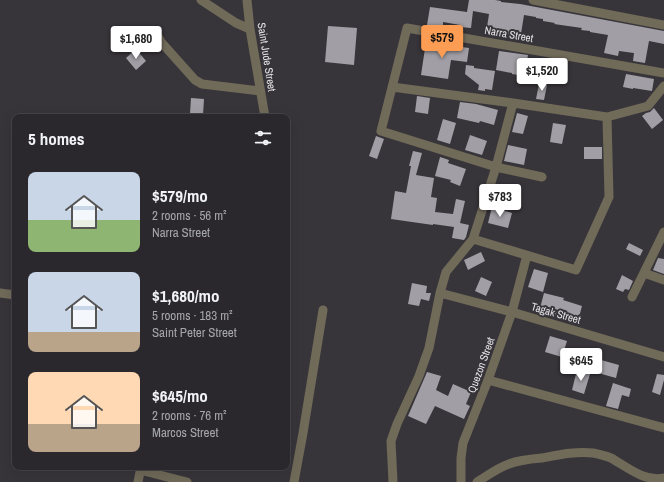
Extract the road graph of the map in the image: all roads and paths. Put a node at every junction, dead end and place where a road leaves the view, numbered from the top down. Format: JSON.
{"nodes":[{"id":1,"x":201,"y":0,"type":"edge"},
{"id":2,"x":247,"y":0,"type":"edge"},
{"id":3,"x":533,"y":0,"type":"edge"},
{"id":4,"x":547,"y":1,"type":"edge"},
{"id":5,"x":664,"y":25,"type":"edge"},
{"id":6,"x":250,"y":29,"type":"junction"},
{"id":7,"x":155,"y":31,"type":"dead end"},
{"id":8,"x":664,"y":73,"type":"edge"},
{"id":9,"x":664,"y":86,"type":"edge"},
{"id":10,"x":392,"y":87,"type":"junction"},
{"id":11,"x":260,"y":91,"type":"junction"},
{"id":12,"x":513,"y":103,"type":"junction"},
{"id":13,"x":264,"y":114,"type":"edge"},
{"id":14,"x":607,"y":117,"type":"junction"},
{"id":15,"x":496,"y":167,"type":"junction"},
{"id":16,"x":542,"y":177,"type":"dead end"},
{"id":17,"x":664,"y":232,"type":"edge"},
{"id":18,"x":474,"y":239,"type":"junction"},
{"id":19,"x":527,"y":255,"type":"junction"},
{"id":20,"x":644,"y":273,"type":"junction"},
{"id":21,"x":664,"y":280,"type":"edge"},
{"id":22,"x":0,"y":293,"type":"edge"},
{"id":23,"x":440,"y":293,"type":"junction"},
{"id":24,"x":12,"y":295,"type":"edge"},
{"id":25,"x":632,"y":297,"type":"dead end"},
{"id":26,"x":323,"y":310,"type":"dead end"},
{"id":27,"x":512,"y":312,"type":"junction"},
{"id":28,"x":664,"y":357,"type":"edge"},
{"id":29,"x":488,"y":380,"type":"junction"},
{"id":30,"x":664,"y":428,"type":"edge"},
{"id":31,"x":141,"y":470,"type":"edge"},
{"id":32,"x":148,"y":470,"type":"edge"},
{"id":33,"x":664,"y":478,"type":"edge"},
{"id":34,"x":138,"y":482,"type":"edge"},
{"id":35,"x":187,"y":482,"type":"edge"},
{"id":36,"x":294,"y":482,"type":"edge"},
{"id":37,"x":392,"y":482,"type":"edge"},
{"id":38,"x":461,"y":482,"type":"edge"},
{"id":39,"x":477,"y":482,"type":"edge"}],
"edges":[{"from":1,"to":6,"type":"street"},
{"from":2,"to":6,"type":"street","name":"Saint Jude Street"},
{"from":3,"to":4,"type":"street"},
{"from":4,"to":5,"type":"street"},
{"from":6,"to":11,"type":"street","name":"Saint Jude Street"},
{"from":7,"to":11,"type":"street"},
{"from":8,"to":10,"type":"street","name":"Narra Street"},
{"from":9,"to":14,"type":"street"},
{"from":10,"to":12,"type":"street"},
{"from":10,"to":15,"type":"street","name":"Narra Street"},
{"from":11,"to":13,"type":"street","name":"Saint Jude Street"},
{"from":12,"to":14,"type":"street"},
{"from":12,"to":15,"type":"street"},
{"from":14,"to":19,"type":"street"},
{"from":15,"to":16,"type":"street"},
{"from":15,"to":18,"type":"street"},
{"from":17,"to":20,"type":"street"},
{"from":18,"to":19,"type":"street"},
{"from":18,"to":23,"type":"street"},
{"from":19,"to":27,"type":"street","name":"Quezon Street"},
{"from":20,"to":21,"type":"street"},
{"from":20,"to":25,"type":"street"},
{"from":22,"to":24,"type":"street"},
{"from":23,"to":27,"type":"street","name":"Tagak Street"},
{"from":23,"to":37,"type":"street"},
{"from":26,"to":36,"type":"street"},
{"from":27,"to":28,"type":"street","name":"Tagak Street"},
{"from":27,"to":29,"type":"street","name":"Quezon Street"},
{"from":29,"to":30,"type":"street"},
{"from":29,"to":38,"type":"street","name":"Quezon Street"},
{"from":31,"to":34,"type":"street"},
{"from":32,"to":35,"type":"street"},
{"from":33,"to":39,"type":"street"}]}
